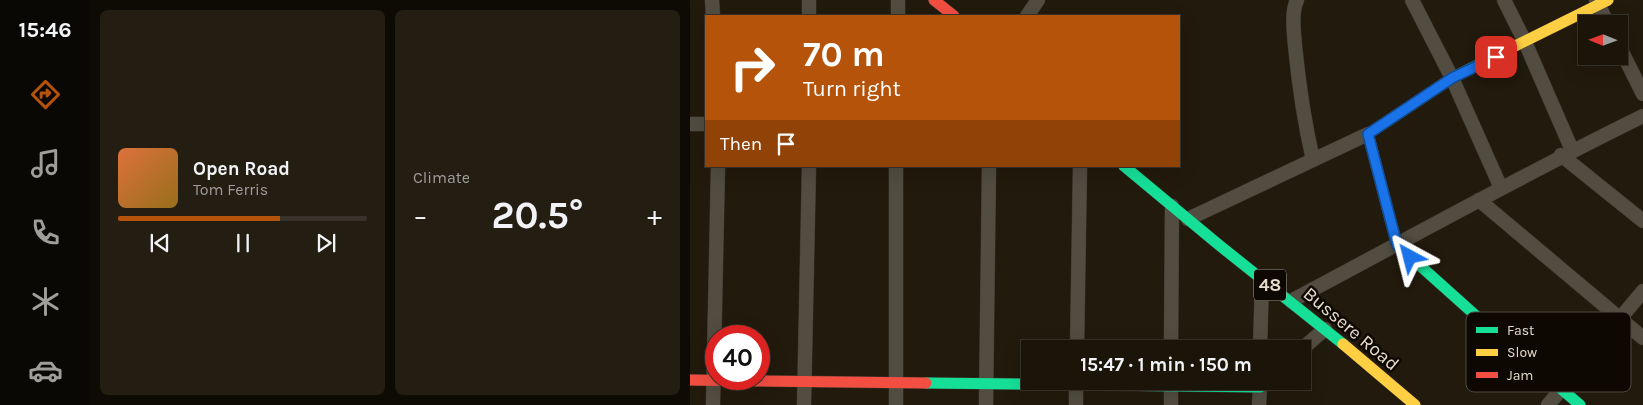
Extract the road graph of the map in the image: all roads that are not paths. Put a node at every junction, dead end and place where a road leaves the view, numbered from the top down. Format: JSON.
{"nodes":[{"id":1,"x":712,"y":0,"type":"edge"},
{"id":2,"x":809,"y":0,"type":"edge"},
{"id":3,"x":898,"y":0,"type":"edge"},
{"id":4,"x":934,"y":0,"type":"edge"},
{"id":5,"x":1038,"y":0,"type":"edge"},
{"id":6,"x":1297,"y":0,"type":"edge"},
{"id":7,"x":1412,"y":0,"type":"edge"},
{"id":8,"x":1504,"y":0,"type":"edge"},
{"id":9,"x":1601,"y":2,"type":"edge"},
{"id":10,"x":713,"y":15,"type":"edge"},
{"id":11,"x":809,"y":15,"type":"edge"},
{"id":12,"x":898,"y":15,"type":"edge"},
{"id":13,"x":953,"y":15,"type":"edge"},
{"id":14,"x":1028,"y":15,"type":"edge"},
{"id":15,"x":1605,"y":15,"type":"edge"},
{"id":16,"x":1525,"y":42,"type":"junction"},
{"id":17,"x":1628,"y":64,"type":"edge"},
{"id":18,"x":1452,"y":78,"type":"junction"},
{"id":19,"x":1643,"y":94,"type":"edge"},
{"id":20,"x":1643,"y":116,"type":"edge"},
{"id":21,"x":690,"y":124,"type":"edge"},
{"id":22,"x":705,"y":124,"type":"edge"},
{"id":23,"x":1368,"y":134,"type":"junction"},
{"id":24,"x":1567,"y":152,"type":"junction"},
{"id":25,"x":1313,"y":160,"type":"junction"},
{"id":26,"x":718,"y":167,"type":"edge"},
{"id":27,"x":809,"y":167,"type":"edge"},
{"id":28,"x":896,"y":167,"type":"edge"},
{"id":29,"x":989,"y":167,"type":"edge"},
{"id":30,"x":1080,"y":167,"type":"edge"},
{"id":31,"x":1125,"y":167,"type":"edge"},
{"id":32,"x":1501,"y":188,"type":"junction"},
{"id":33,"x":1479,"y":200,"type":"junction"},
{"id":34,"x":1172,"y":206,"type":"junction"},
{"id":35,"x":1188,"y":219,"type":"junction"},
{"id":36,"x":1643,"y":221,"type":"edge"},
{"id":37,"x":1397,"y":245,"type":"junction"},
{"id":38,"x":1262,"y":278,"type":"junction"},
{"id":39,"x":1643,"y":290,"type":"edge"},
{"id":40,"x":1291,"y":301,"type":"junction"},
{"id":41,"x":1472,"y":312,"type":"edge"},
{"id":42,"x":1612,"y":312,"type":"edge"},
{"id":43,"x":1626,"y":312,"type":"edge"},
{"id":44,"x":715,"y":325,"type":"edge"},
{"id":45,"x":1631,"y":328,"type":"edge"},
{"id":46,"x":1325,"y":329,"type":"junction"},
{"id":47,"x":1643,"y":338,"type":"edge"},
{"id":48,"x":1077,"y":340,"type":"edge"},
{"id":49,"x":1171,"y":340,"type":"edge"},
{"id":50,"x":1260,"y":340,"type":"edge"},
{"id":51,"x":1311,"y":341,"type":"edge"},
{"id":52,"x":690,"y":380,"type":"edge"},
{"id":53,"x":705,"y":381,"type":"edge"},
{"id":54,"x":770,"y":382,"type":"edge"},
{"id":55,"x":805,"y":382,"type":"junction"},
{"id":56,"x":896,"y":383,"type":"junction"},
{"id":57,"x":986,"y":384,"type":"junction"},
{"id":58,"x":1021,"y":384,"type":"edge"},
{"id":59,"x":714,"y":390,"type":"edge"},
{"id":60,"x":1076,"y":390,"type":"edge"},
{"id":61,"x":1171,"y":390,"type":"edge"},
{"id":62,"x":1261,"y":390,"type":"edge"},
{"id":63,"x":1559,"y":392,"type":"edge"},
{"id":64,"x":1565,"y":392,"type":"edge"},
{"id":65,"x":713,"y":405,"type":"edge"},
{"id":66,"x":804,"y":405,"type":"edge"},
{"id":67,"x":896,"y":405,"type":"edge"},
{"id":68,"x":986,"y":405,"type":"edge"},
{"id":69,"x":1076,"y":405,"type":"edge"},
{"id":70,"x":1171,"y":405,"type":"edge"},
{"id":71,"x":1260,"y":405,"type":"edge"},
{"id":72,"x":1415,"y":405,"type":"edge"},
{"id":73,"x":1548,"y":405,"type":"edge"},
{"id":74,"x":1580,"y":405,"type":"edge"}],
"edges":[{"from":1,"to":10,"type":"street"},
{"from":2,"to":11,"type":"street"},
{"from":3,"to":12,"type":"street"},
{"from":4,"to":13,"type":"street"},
{"from":5,"to":14,"type":"street"},
{"from":6,"to":25,"type":"street"},
{"from":7,"to":18,"type":"street"},
{"from":8,"to":16,"type":"street"},
{"from":9,"to":15,"type":"street"},
{"from":9,"to":16,"type":"street"},
{"from":16,"to":18,"type":"street"},
{"from":16,"to":24,"type":"street"},
{"from":17,"to":19,"type":"street"},
{"from":18,"to":23,"type":"street"},
{"from":18,"to":32,"type":"street"},
{"from":20,"to":24,"type":"street"},
{"from":21,"to":22,"type":"street"},
{"from":23,"to":25,"type":"street"},
{"from":23,"to":37,"type":"street"},
{"from":24,"to":32,"type":"street"},
{"from":24,"to":36,"type":"street"},
{"from":25,"to":35,"type":"street"},
{"from":26,"to":44,"type":"street"},
{"from":27,"to":55,"type":"street"},
{"from":28,"to":56,"type":"street"},
{"from":29,"to":57,"type":"street"},
{"from":30,"to":48,"type":"street"},
{"from":31,"to":34,"type":"street","name":"Bussere Road","number":"48"},
{"from":32,"to":33,"type":"street"},
{"from":33,"to":37,"type":"street"},
{"from":33,"to":42,"type":"street"},
{"from":34,"to":35,"type":"street","name":"Bussere Road","number":"48"},
{"from":34,"to":49,"type":"street"},
{"from":35,"to":38,"type":"street","name":"Bussere Road","number":"48"},
{"from":37,"to":40,"type":"street"},
{"from":37,"to":41,"type":"street"},
{"from":38,"to":40,"type":"street","name":"Bussere Road","number":"48"},
{"from":38,"to":50,"type":"street"},
{"from":39,"to":43,"type":"street"},
{"from":40,"to":46,"type":"street","name":"Bussere Road","number":"48"},
{"from":45,"to":47,"type":"street"},
{"from":46,"to":51,"type":"street"},
{"from":46,"to":72,"type":"street","name":"Bussere Road","number":"48"},
{"from":52,"to":53,"type":"street"},
{"from":54,"to":55,"type":"street"},
{"from":55,"to":56,"type":"street"},
{"from":55,"to":66,"type":"street"},
{"from":56,"to":57,"type":"street"},
{"from":56,"to":67,"type":"street"},
{"from":57,"to":58,"type":"street"},
{"from":57,"to":68,"type":"street"},
{"from":59,"to":65,"type":"street"},
{"from":60,"to":69,"type":"street"},
{"from":61,"to":70,"type":"street"},
{"from":62,"to":71,"type":"street"},
{"from":63,"to":73,"type":"street"},
{"from":64,"to":74,"type":"street"}]}
